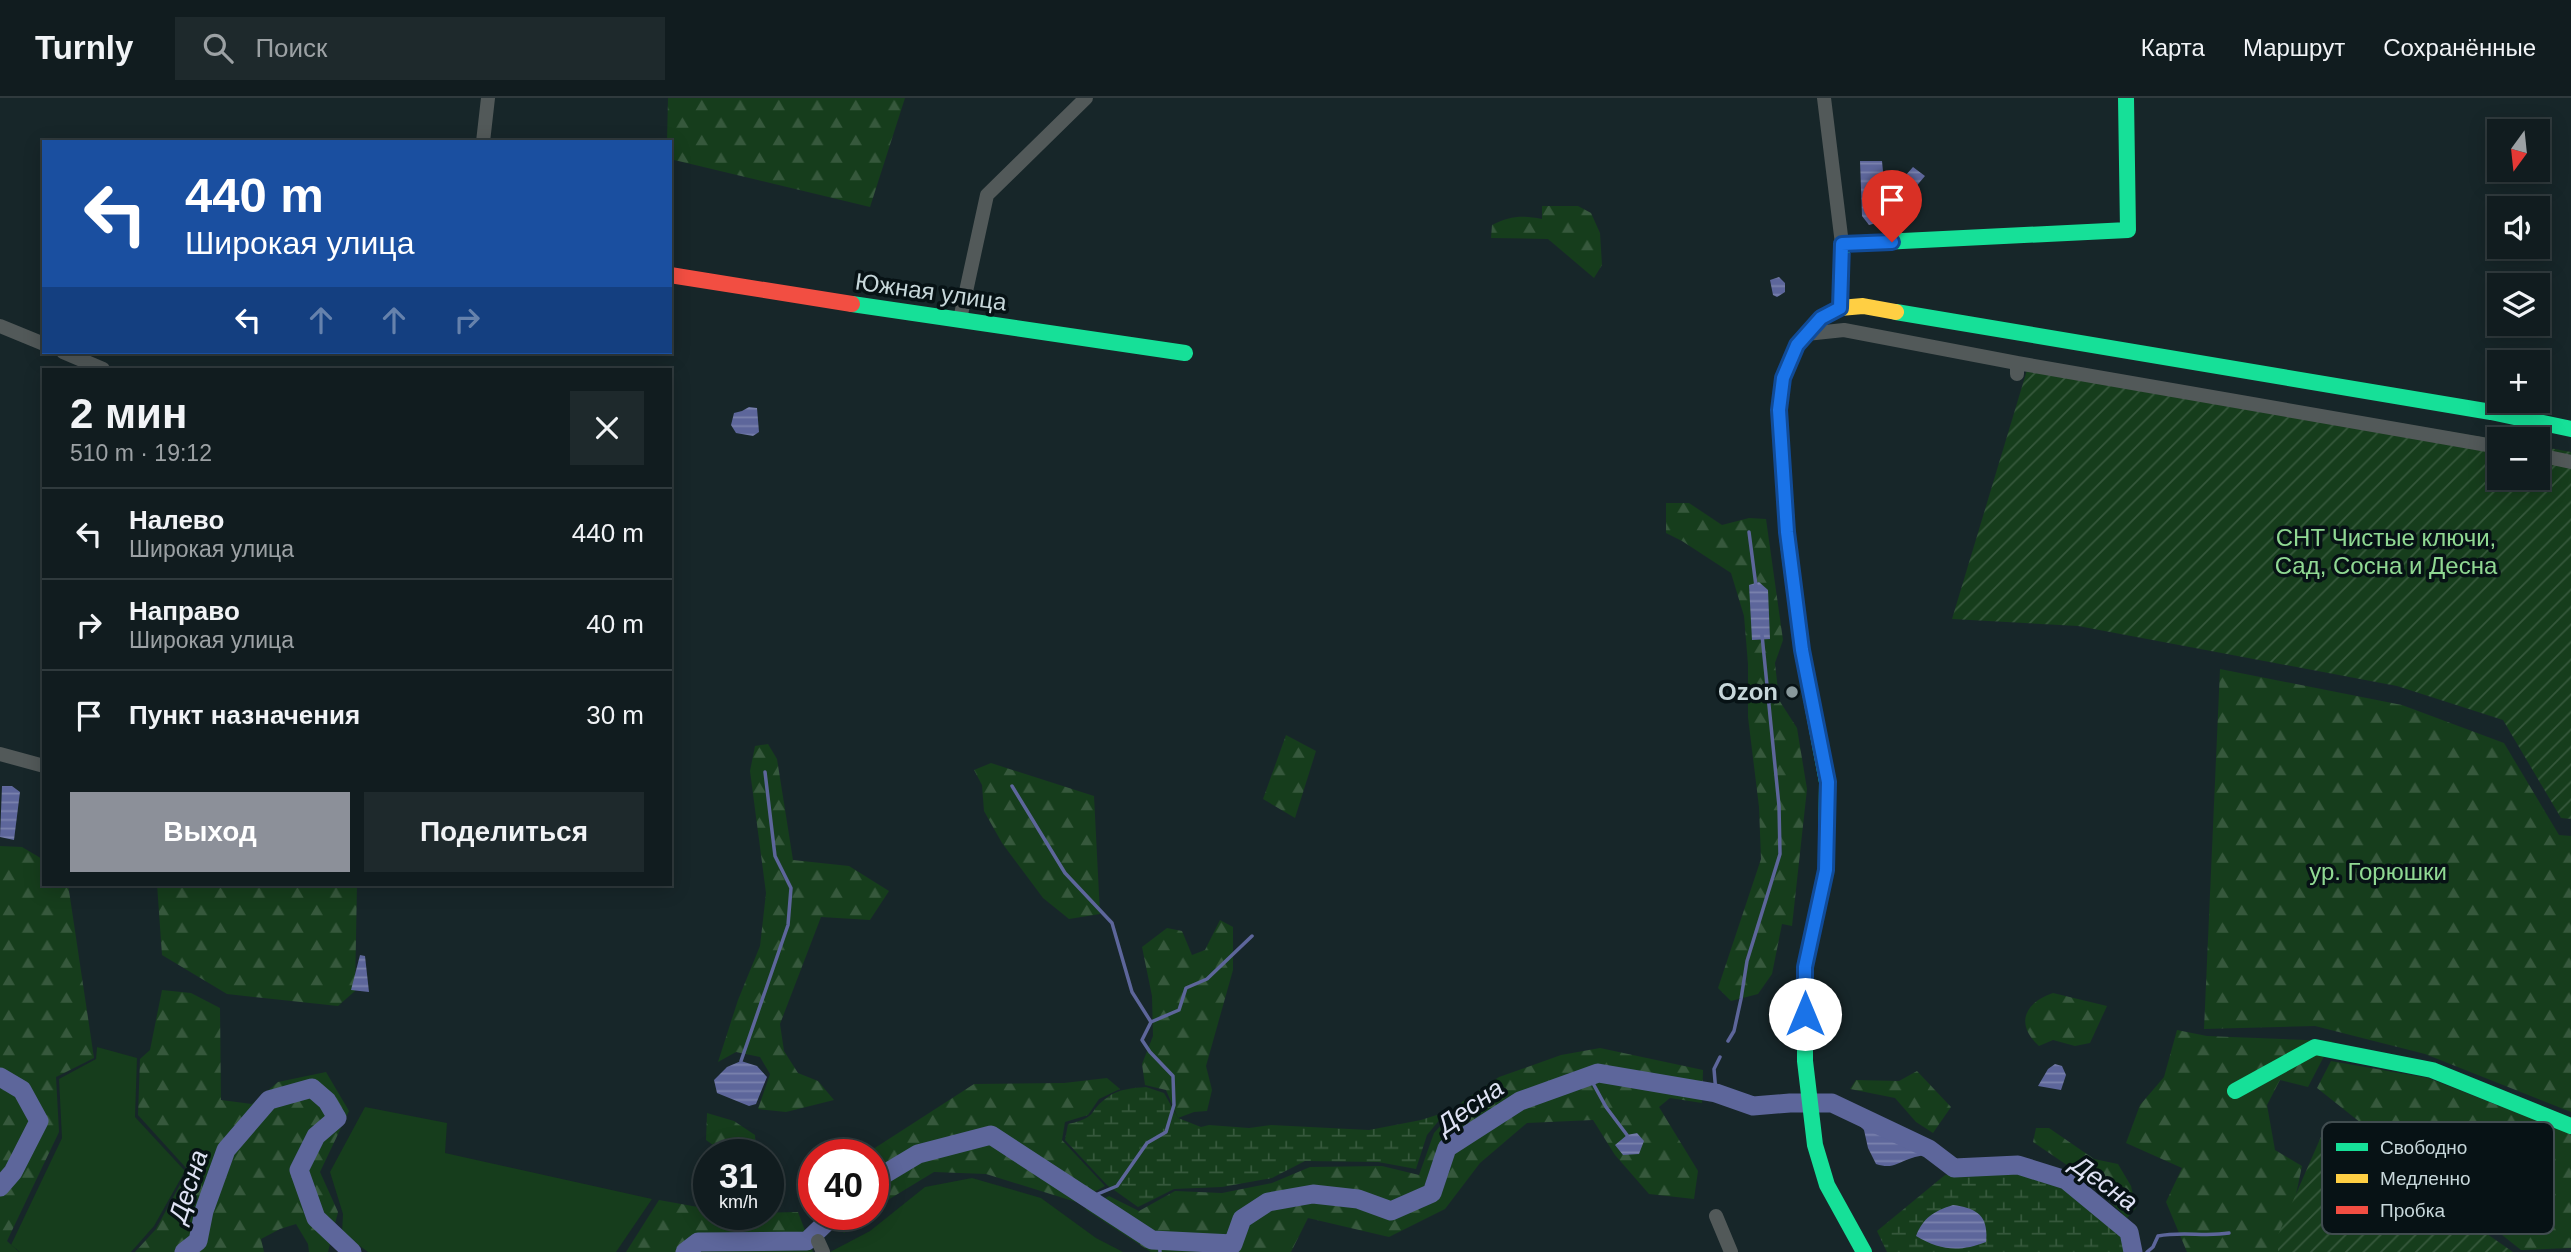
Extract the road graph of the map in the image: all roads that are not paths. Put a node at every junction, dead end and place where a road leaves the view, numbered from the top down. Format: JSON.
{"nodes":[{"id":1,"x":488,"y":98,"type":"edge"},
{"id":2,"x":1086,"y":98,"type":"edge"},
{"id":3,"x":1824,"y":98,"type":"edge"},
{"id":4,"x":2126,"y":98,"type":"edge"},
{"id":5,"x":483,"y":140,"type":"edge"},
{"id":6,"x":1842,"y":244,"type":"junction"},
{"id":7,"x":672,"y":275,"type":"edge"},
{"id":8,"x":1840,"y":308,"type":"junction"},
{"id":9,"x":960,"y":319,"type":"junction"},
{"id":10,"x":0,"y":326,"type":"edge"},
{"id":11,"x":1806,"y":334,"type":"junction"},
{"id":12,"x":42,"y":343,"type":"edge"},
{"id":13,"x":1185,"y":353,"type":"dead end"},
{"id":14,"x":68,"y":354,"type":"edge"},
{"id":15,"x":101,"y":368,"type":"edge"},
{"id":16,"x":2571,"y":429,"type":"edge"},
{"id":17,"x":2487,"y":445,"type":"edge"},
{"id":18,"x":2550,"y":458,"type":"edge"},
{"id":19,"x":2571,"y":462,"type":"edge"},
{"id":20,"x":0,"y":754,"type":"edge"},
{"id":21,"x":42,"y":765,"type":"edge"},
{"id":22,"x":2235,"y":1091,"type":"dead end"},
{"id":23,"x":2571,"y":1126,"type":"edge"},
{"id":24,"x":1716,"y":1216,"type":"dead end"},
{"id":25,"x":1731,"y":1252,"type":"edge"},
{"id":26,"x":1864,"y":1252,"type":"edge"}],
"edges":[{"from":1,"to":5,"type":"street"},
{"from":2,"to":9,"type":"street"},
{"from":3,"to":6,"type":"street"},
{"from":4,"to":6,"type":"street"},
{"from":6,"to":8,"type":"street"},
{"from":7,"to":9,"type":"street","name":"Южная улица"},
{"from":8,"to":11,"type":"street"},
{"from":8,"to":16,"type":"street"},
{"from":9,"to":13,"type":"street","name":"Южная улица"},
{"from":10,"to":12,"type":"street"},
{"from":11,"to":17,"type":"street"},
{"from":11,"to":26,"type":"street"},
{"from":14,"to":15,"type":"street"},
{"from":18,"to":19,"type":"street"},
{"from":20,"to":21,"type":"street"},
{"from":22,"to":23,"type":"street"},
{"from":24,"to":25,"type":"street"}]}
